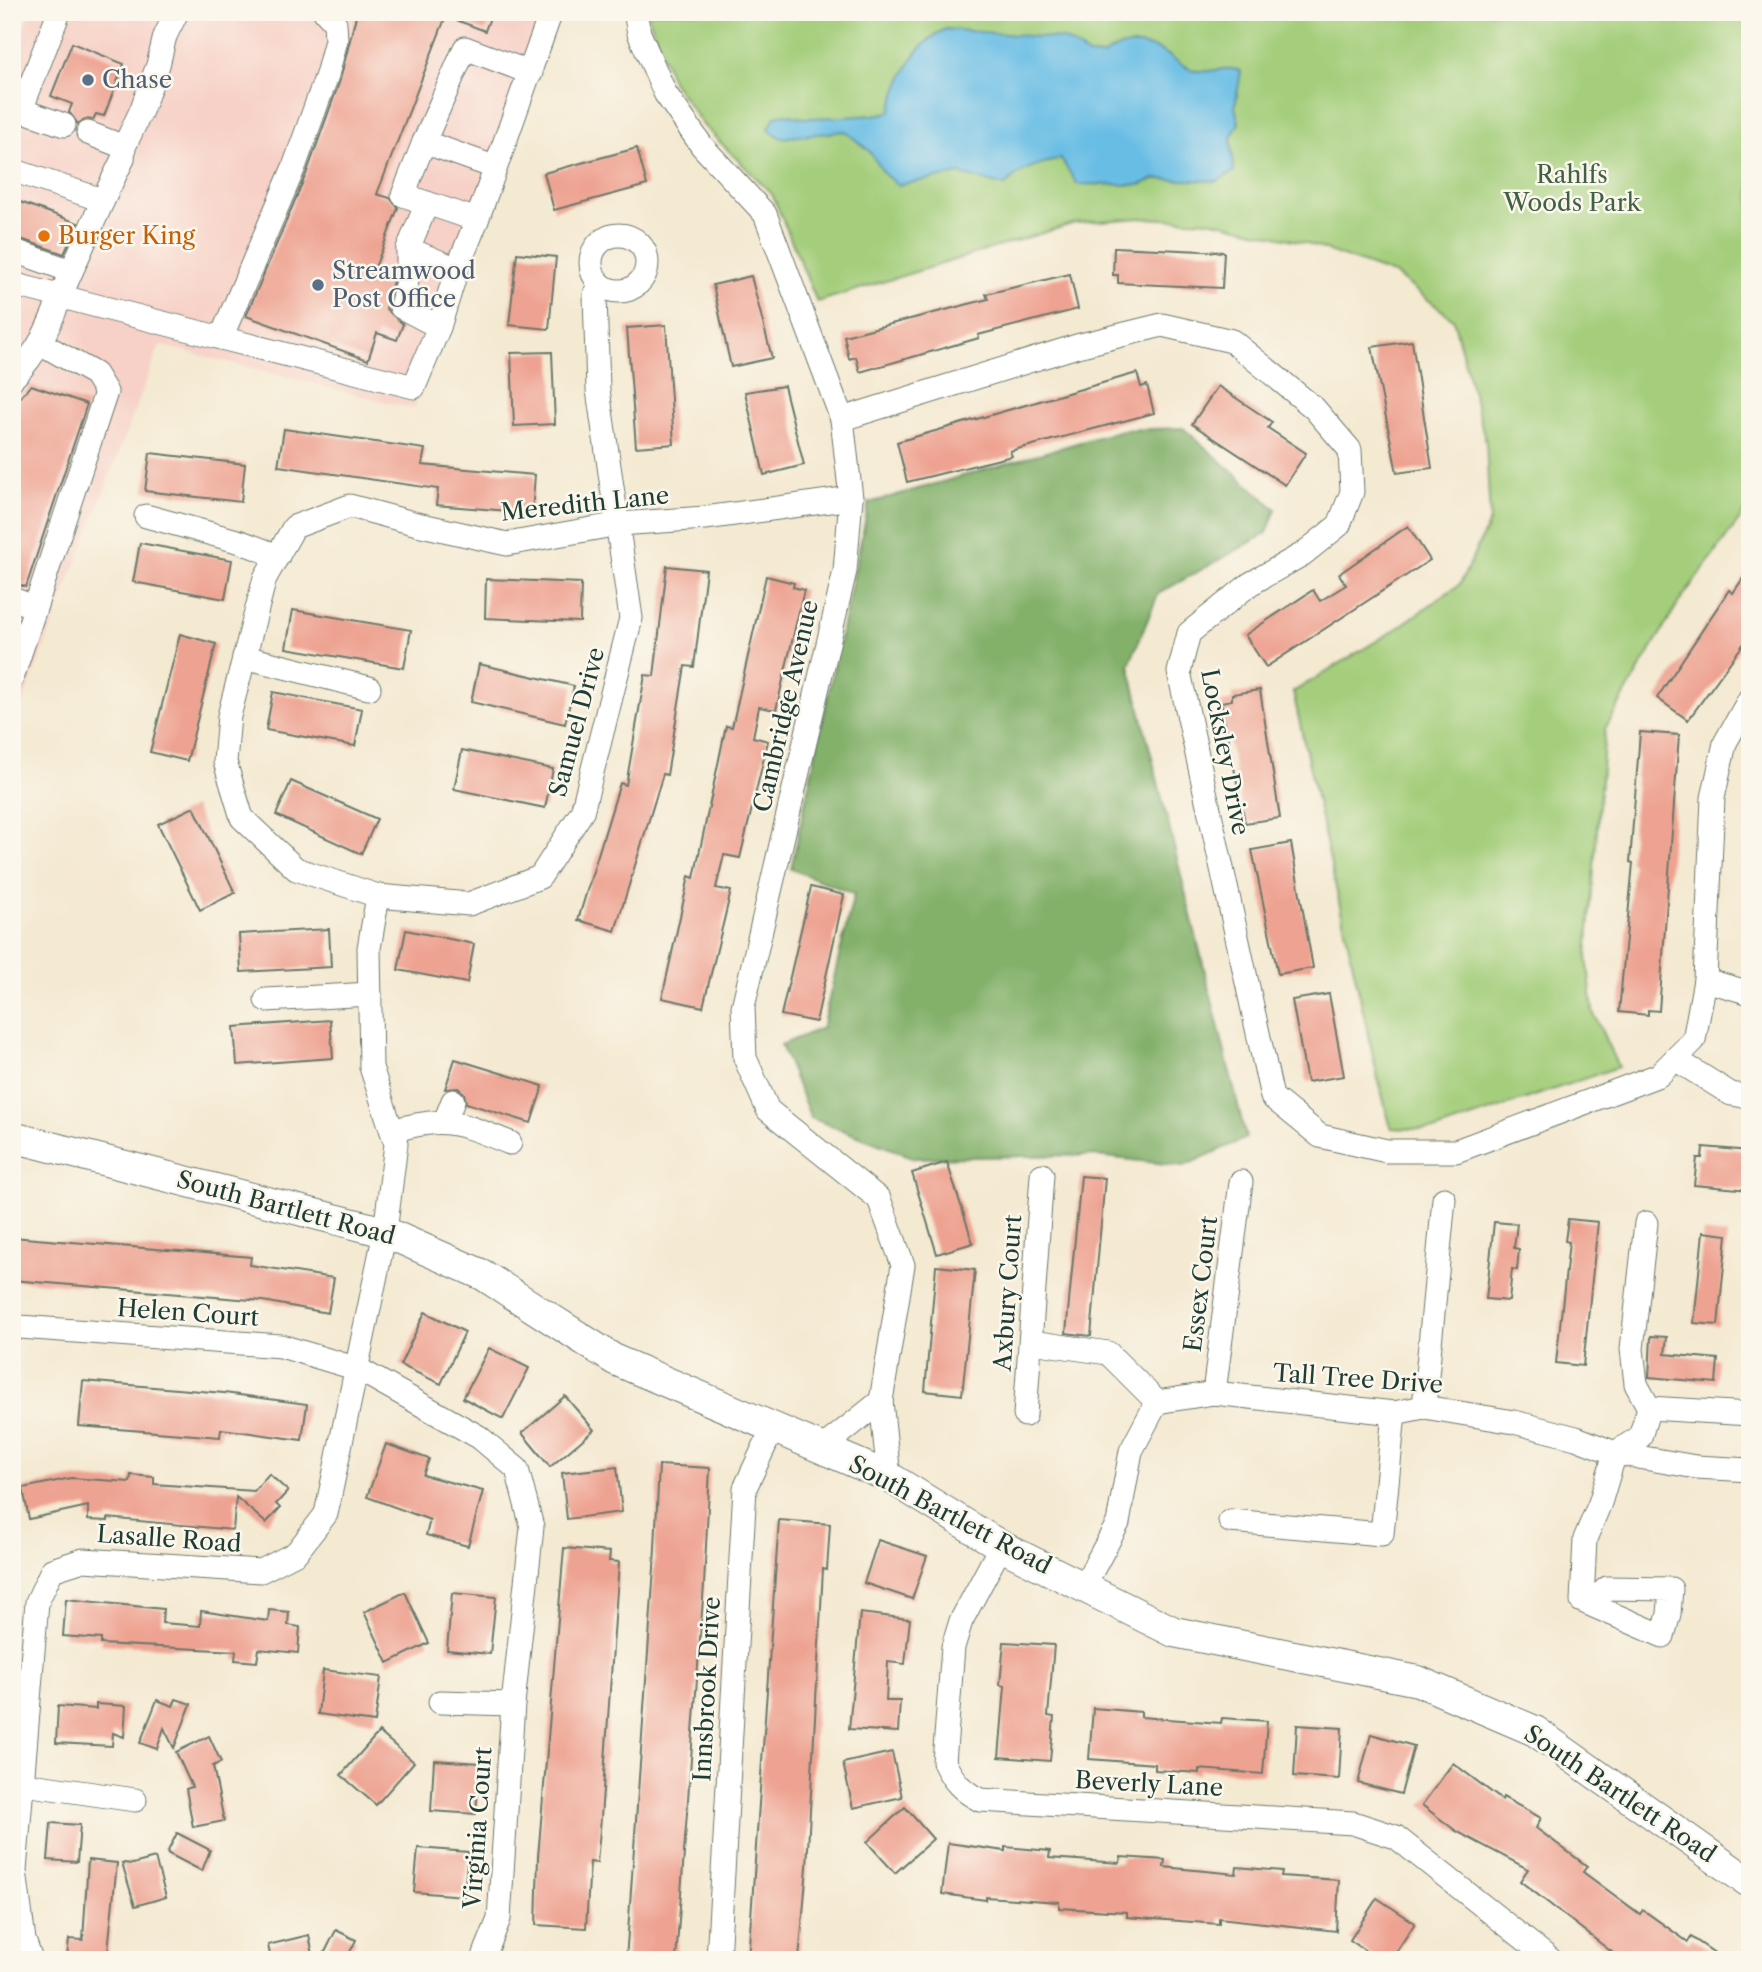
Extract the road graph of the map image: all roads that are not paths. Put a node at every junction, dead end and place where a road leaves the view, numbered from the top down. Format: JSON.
{"nodes":[{"id":1,"x":59,"y":12,"type":"edge"},
{"id":2,"x":177,"y":12,"type":"edge"},
{"id":3,"x":325,"y":12,"type":"edge"},
{"id":4,"x":551,"y":12,"type":"edge"},
{"id":5,"x":635,"y":12,"type":"edge"},
{"id":6,"x":531,"y":72,"type":"junction"},
{"id":7,"x":64,"y":125,"type":"dead end"},
{"id":8,"x":88,"y":133,"type":"dead end"},
{"id":9,"x":425,"y":142,"type":"junction"},
{"id":10,"x":124,"y":147,"type":"junction"},
{"id":11,"x":494,"y":167,"type":"junction"},
{"id":12,"x":12,"y":170,"type":"edge"},
{"id":13,"x":102,"y":200,"type":"junction"},
{"id":14,"x":427,"y":203,"type":"junction"},
{"id":15,"x":477,"y":220,"type":"junction"},
{"id":16,"x":408,"y":248,"type":"junction"},
{"id":17,"x":12,"y":250,"type":"edge"},
{"id":18,"x":457,"y":269,"type":"junction"},
{"id":19,"x":71,"y":271,"type":"junction"},
{"id":20,"x":12,"y":284,"type":"edge"},
{"id":21,"x":601,"y":285,"type":"dead end"},
{"id":22,"x":61,"y":297,"type":"junction"},
{"id":23,"x":439,"y":327,"type":"junction"},
{"id":24,"x":221,"y":338,"type":"junction"},
{"id":25,"x":42,"y":344,"type":"junction"},
{"id":26,"x":12,"y":379,"type":"edge"},
{"id":27,"x":842,"y":419,"type":"junction"},
{"id":28,"x":851,"y":498,"type":"junction"},
{"id":29,"x":146,"y":516,"type":"dead end"},
{"id":30,"x":619,"y":524,"type":"junction"},
{"id":31,"x":278,"y":556,"type":"junction"},
{"id":32,"x":12,"y":599,"type":"edge"},
{"id":33,"x":36,"y":607,"type":"junction"},
{"id":34,"x":244,"y":657,"type":"junction"},
{"id":35,"x":12,"y":678,"type":"edge"},
{"id":36,"x":369,"y":688,"type":"dead end"},
{"id":37,"x":1750,"y":698,"type":"edge"},
{"id":38,"x":378,"y":896,"type":"junction"},
{"id":39,"x":1705,"y":980,"type":"junction"},
{"id":40,"x":1750,"y":993,"type":"edge"},
{"id":41,"x":370,"y":994,"type":"junction"},
{"id":42,"x":265,"y":1000,"type":"dead end"},
{"id":43,"x":1675,"y":1059,"type":"junction"},
{"id":44,"x":1750,"y":1097,"type":"edge"},
{"id":45,"x":392,"y":1131,"type":"junction"},
{"id":46,"x":501,"y":1133,"type":"dead end"},
{"id":47,"x":12,"y":1137,"type":"edge"},
{"id":48,"x":1042,"y":1175,"type":"dead end"},
{"id":49,"x":1241,"y":1182,"type":"dead end"},
{"id":50,"x":1444,"y":1199,"type":"dead end"},
{"id":51,"x":1646,"y":1223,"type":"dead end"},
{"id":52,"x":385,"y":1232,"type":"junction"},
{"id":53,"x":12,"y":1330,"type":"edge"},
{"id":54,"x":1032,"y":1342,"type":"junction"},
{"id":55,"x":358,"y":1369,"type":"junction"},
{"id":56,"x":1214,"y":1393,"type":"junction"},
{"id":57,"x":881,"y":1401,"type":"junction"},
{"id":58,"x":1157,"y":1402,"type":"junction"},
{"id":59,"x":1424,"y":1407,"type":"junction"},
{"id":60,"x":1649,"y":1408,"type":"junction"},
{"id":61,"x":1394,"y":1413,"type":"junction"},
{"id":62,"x":1750,"y":1414,"type":"edge"},
{"id":63,"x":1024,"y":1415,"type":"dead end"},
{"id":64,"x":773,"y":1428,"type":"junction"},
{"id":65,"x":821,"y":1449,"type":"junction"},
{"id":66,"x":1615,"y":1453,"type":"junction"},
{"id":67,"x":1750,"y":1470,"type":"edge"},
{"id":68,"x":889,"y":1477,"type":"junction"},
{"id":69,"x":1230,"y":1521,"type":"dead end"},
{"id":70,"x":1001,"y":1546,"type":"junction"},
{"id":71,"x":1084,"y":1586,"type":"junction"},
{"id":72,"x":1588,"y":1604,"type":"dead end"},
{"id":73,"x":440,"y":1702,"type":"dead end"},
{"id":74,"x":513,"y":1704,"type":"junction"},
{"id":75,"x":24,"y":1784,"type":"junction"},
{"id":76,"x":135,"y":1800,"type":"dead end"},
{"id":77,"x":1750,"y":1883,"type":"edge"},
{"id":78,"x":485,"y":1954,"type":"dead end"},
{"id":79,"x":1536,"y":1955,"type":"edge"},
{"id":80,"x":31,"y":1960,"type":"edge"},
{"id":81,"x":718,"y":1960,"type":"edge"}],
"edges":[{"from":1,"to":7,"type":"street"},
{"from":2,"to":10,"type":"street"},
{"from":3,"to":24,"type":"street"},
{"from":4,"to":6,"type":"street"},
{"from":5,"to":27,"type":"street","name":"Cambridge Avenue"},
{"from":6,"to":9,"type":"street"},
{"from":6,"to":11,"type":"street"},
{"from":8,"to":10,"type":"street"},
{"from":9,"to":11,"type":"street"},
{"from":9,"to":14,"type":"street"},
{"from":10,"to":13,"type":"street"},
{"from":11,"to":15,"type":"street"},
{"from":12,"to":13,"type":"street"},
{"from":13,"to":19,"type":"street"},
{"from":14,"to":15,"type":"street"},
{"from":14,"to":16,"type":"street"},
{"from":15,"to":18,"type":"street"},
{"from":16,"to":18,"type":"street"},
{"from":16,"to":23,"type":"street"},
{"from":17,"to":19,"type":"street"},
{"from":18,"to":23,"type":"street"},
{"from":19,"to":22,"type":"street"},
{"from":20,"to":22,"type":"street"},
{"from":21,"to":30,"type":"street","name":"Samuel Drive"},
{"from":22,"to":24,"type":"street"},
{"from":22,"to":25,"type":"street"},
{"from":23,"to":24,"type":"street"},
{"from":25,"to":26,"type":"street"},
{"from":25,"to":33,"type":"street"},
{"from":27,"to":28,"type":"street","name":"Cambridge Avenue"},
{"from":27,"to":43,"type":"street","name":"Locksley Drive"},
{"from":28,"to":30,"type":"street","name":"Meredith Lane"},
{"from":28,"to":57,"type":"street","name":"Cambridge Avenue"},
{"from":29,"to":31,"type":"street"},
{"from":30,"to":31,"type":"street","name":"Meredith Lane"},
{"from":30,"to":38,"type":"street","name":"Samuel Drive"},
{"from":31,"to":34,"type":"street","name":"Meredith Lane"},
{"from":32,"to":33,"type":"street"},
{"from":33,"to":35,"type":"street"},
{"from":34,"to":36,"type":"street"},
{"from":34,"to":38,"type":"street","name":"Meredith Lane"},
{"from":37,"to":39,"type":"street","name":"Locksley Drive"},
{"from":38,"to":41,"type":"street"},
{"from":39,"to":40,"type":"street"},
{"from":39,"to":43,"type":"street","name":"Locksley Drive"},
{"from":41,"to":42,"type":"street"},
{"from":41,"to":45,"type":"street"},
{"from":43,"to":44,"type":"street"},
{"from":45,"to":46,"type":"street"},
{"from":45,"to":52,"type":"street"},
{"from":47,"to":52,"type":"main road","name":"South Bartlett Road"},
{"from":48,"to":54,"type":"street","name":"Axbury Court"},
{"from":49,"to":56,"type":"street","name":"Essex Court"},
{"from":50,"to":59,"type":"street"},
{"from":51,"to":60,"type":"street"},
{"from":52,"to":55,"type":"street","name":"Lasalle Road"},
{"from":52,"to":64,"type":"main road","name":"South Bartlett Road"},
{"from":53,"to":55,"type":"street","name":"Helen Court"},
{"from":54,"to":58,"type":"street"},
{"from":54,"to":63,"type":"street","name":"Axbury Court"},
{"from":55,"to":74,"type":"street","name":"Virginia Court"},
{"from":55,"to":75,"type":"street","name":"Lasalle Road"},
{"from":56,"to":58,"type":"street","name":"Tall Tree Drive"},
{"from":56,"to":61,"type":"street","name":"Tall Tree Drive"},
{"from":57,"to":65,"type":"street"},
{"from":57,"to":68,"type":"street","name":"Cambridge Avenue"},
{"from":58,"to":71,"type":"street"},
{"from":59,"to":61,"type":"street","name":"Tall Tree Drive"},
{"from":59,"to":66,"type":"street","name":"Tall Tree Drive"},
{"from":60,"to":62,"type":"street"},
{"from":60,"to":66,"type":"street"},
{"from":61,"to":69,"type":"street"},
{"from":64,"to":65,"type":"main road","name":"South Bartlett Road"},
{"from":64,"to":81,"type":"street","name":"Innsbrook Drive"},
{"from":65,"to":68,"type":"main road","name":"South Bartlett Road"},
{"from":66,"to":67,"type":"street","name":"Tall Tree Drive"},
{"from":66,"to":72,"type":"street"},
{"from":68,"to":70,"type":"main road","name":"South Bartlett Road"},
{"from":70,"to":71,"type":"main road","name":"South Bartlett Road"},
{"from":70,"to":79,"type":"street","name":"Beverly Lane"},
{"from":71,"to":77,"type":"main road","name":"South Bartlett Road"},
{"from":73,"to":74,"type":"street"},
{"from":74,"to":78,"type":"street","name":"Virginia Court"},
{"from":75,"to":76,"type":"street"},
{"from":75,"to":80,"type":"street","name":"Lasalle Road"}]}
